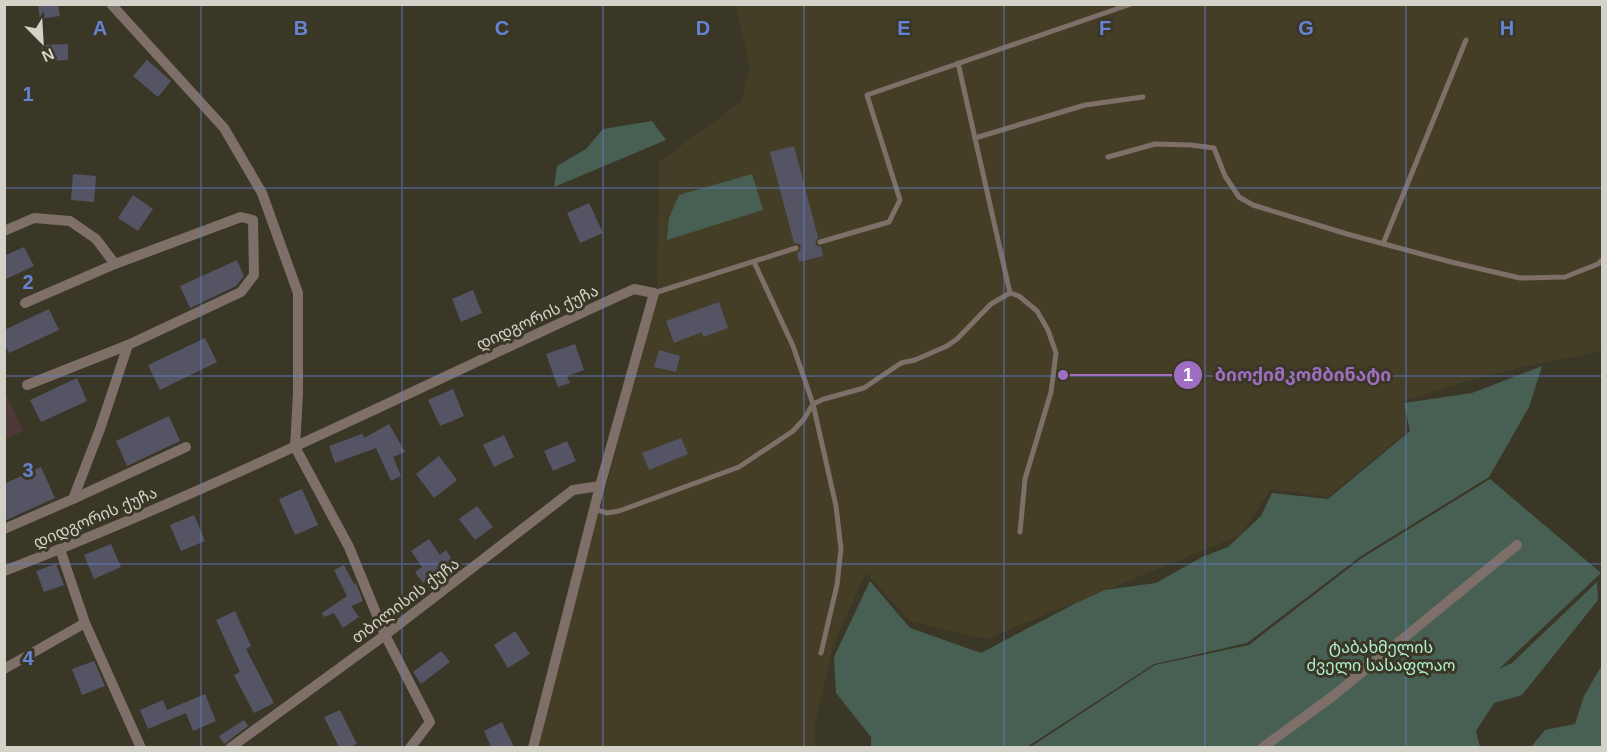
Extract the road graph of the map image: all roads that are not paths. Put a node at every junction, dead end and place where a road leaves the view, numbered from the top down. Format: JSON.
{"nodes":[{"id":1,"x":111,"y":4,"type":"edge"},
{"id":2,"x":1131,"y":4,"type":"edge"},
{"id":3,"x":1466,"y":40,"type":"dead end"},
{"id":4,"x":958,"y":63,"type":"junction"},
{"id":5,"x":1143,"y":97,"type":"dead end"},
{"id":6,"x":975,"y":138,"type":"junction"},
{"id":7,"x":1108,"y":157,"type":"dead end"},
{"id":8,"x":268,"y":211,"type":"junction"},
{"id":9,"x":253,"y":220,"type":"junction"},
{"id":10,"x":4,"y":231,"type":"edge"},
{"id":11,"x":820,"y":242,"type":"dead end"},
{"id":12,"x":1383,"y":244,"type":"junction"},
{"id":13,"x":796,"y":249,"type":"dead end"},
{"id":14,"x":1602,"y":260,"type":"edge"},
{"id":15,"x":754,"y":262,"type":"junction"},
{"id":16,"x":115,"y":264,"type":"junction"},
{"id":17,"x":654,"y":293,"type":"junction"},
{"id":18,"x":1010,"y":293,"type":"junction"},
{"id":19,"x":25,"y":303,"type":"dead end"},
{"id":20,"x":128,"y":345,"type":"junction"},
{"id":21,"x":27,"y":385,"type":"dead end"},
{"id":22,"x":813,"y":404,"type":"junction"},
{"id":23,"x":186,"y":447,"type":"dead end"},
{"id":24,"x":295,"y":447,"type":"junction"},
{"id":25,"x":600,"y":486,"type":"junction"},
{"id":26,"x":73,"y":499,"type":"junction"},
{"id":27,"x":594,"y":509,"type":"junction"},
{"id":28,"x":4,"y":529,"type":"edge"},
{"id":29,"x":1020,"y":532,"type":"dead end"},
{"id":30,"x":1517,"y":545,"type":"dead end"},
{"id":31,"x":60,"y":549,"type":"junction"},
{"id":32,"x":4,"y":571,"type":"edge"},
{"id":33,"x":85,"y":623,"type":"junction"},
{"id":34,"x":385,"y":635,"type":"junction"},
{"id":35,"x":821,"y":653,"type":"dead end"},
{"id":36,"x":4,"y":669,"type":"edge"},
{"id":37,"x":141,"y":747,"type":"edge"},
{"id":38,"x":230,"y":747,"type":"edge"},
{"id":39,"x":410,"y":747,"type":"edge"},
{"id":40,"x":533,"y":747,"type":"edge"},
{"id":41,"x":1262,"y":747,"type":"edge"}],
"edges":[{"from":1,"to":8,"type":"street"},
{"from":2,"to":4,"type":"lane"},
{"from":3,"to":12,"type":"lane"},
{"from":4,"to":6,"type":"lane"},
{"from":4,"to":11,"type":"lane"},
{"from":5,"to":6,"type":"lane"},
{"from":6,"to":18,"type":"lane"},
{"from":7,"to":12,"type":"lane"},
{"from":8,"to":9,"type":"street"},
{"from":8,"to":24,"type":"street"},
{"from":9,"to":16,"type":"street"},
{"from":9,"to":20,"type":"street"},
{"from":10,"to":16,"type":"street"},
{"from":12,"to":14,"type":"lane"},
{"from":13,"to":15,"type":"lane"},
{"from":15,"to":17,"type":"lane"},
{"from":15,"to":22,"type":"lane"},
{"from":16,"to":19,"type":"street"},
{"from":17,"to":24,"type":"street","name":"დიდგორის ქუჩა"},
{"from":17,"to":25,"type":"street"},
{"from":18,"to":22,"type":"lane"},
{"from":18,"to":29,"type":"lane"},
{"from":20,"to":21,"type":"street"},
{"from":20,"to":26,"type":"street"},
{"from":22,"to":27,"type":"lane"},
{"from":22,"to":35,"type":"lane"},
{"from":23,"to":26,"type":"street"},
{"from":24,"to":31,"type":"street","name":"დიდგორის ქუჩა"},
{"from":24,"to":34,"type":"street"},
{"from":25,"to":27,"type":"street"},
{"from":25,"to":34,"type":"street","name":"თბილისის ქუჩა"},
{"from":26,"to":28,"type":"street"},
{"from":27,"to":40,"type":"street"},
{"from":30,"to":41,"type":"street"},
{"from":31,"to":32,"type":"street","name":"დიდგორის ქუჩა"},
{"from":31,"to":33,"type":"street"},
{"from":33,"to":36,"type":"street"},
{"from":33,"to":37,"type":"street"},
{"from":34,"to":38,"type":"street","name":"თბილისის ქუჩა"},
{"from":34,"to":39,"type":"street"}]}
